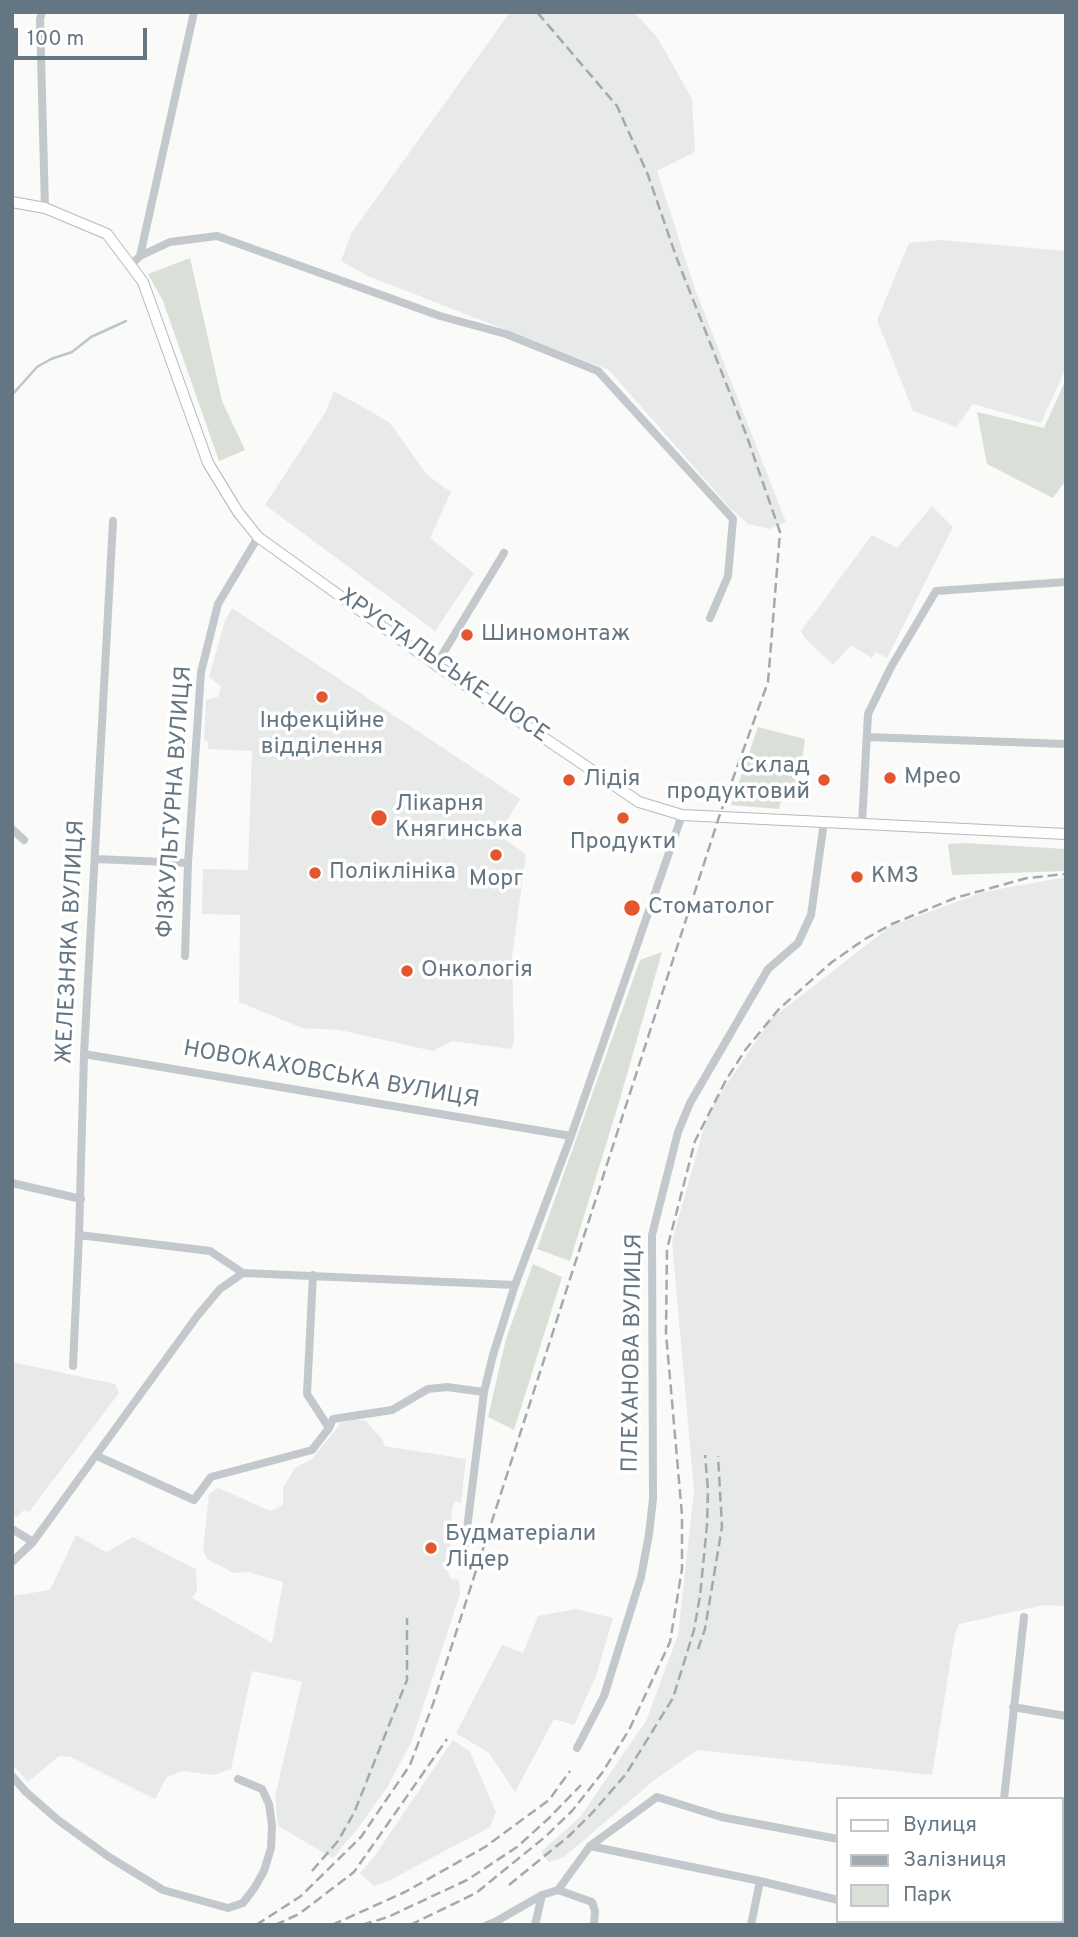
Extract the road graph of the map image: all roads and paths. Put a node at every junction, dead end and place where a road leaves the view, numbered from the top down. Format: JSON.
{"nodes":[{"id":1,"x":42,"y":12,"type":"edge"},
{"id":2,"x":194,"y":12,"type":"edge"},
{"id":3,"x":12,"y":202,"type":"edge"},
{"id":4,"x":45,"y":208,"type":"junction"},
{"id":5,"x":140,"y":256,"type":"junction"},
{"id":6,"x":131,"y":265,"type":"junction"},
{"id":7,"x":113,"y":521,"type":"dead end"},
{"id":8,"x":258,"y":537,"type":"junction"},
{"id":9,"x":504,"y":553,"type":"dead end"},
{"id":10,"x":1066,"y":582,"type":"edge"},
{"id":11,"x":710,"y":618,"type":"dead end"},
{"id":12,"x":436,"y":665,"type":"junction"},
{"id":13,"x":867,"y":737,"type":"junction"},
{"id":14,"x":1066,"y":744,"type":"edge"},
{"id":15,"x":682,"y":815,"type":"junction"},
{"id":16,"x":824,"y":822,"type":"junction"},
{"id":17,"x":862,"y":824,"type":"junction"},
{"id":18,"x":12,"y":829,"type":"edge"},
{"id":19,"x":1066,"y":834,"type":"edge"},
{"id":20,"x":24,"y":840,"type":"dead end"},
{"id":21,"x":96,"y":859,"type":"junction"},
{"id":22,"x":188,"y":863,"type":"junction"},
{"id":23,"x":185,"y":956,"type":"dead end"},
{"id":24,"x":84,"y":1054,"type":"junction"},
{"id":25,"x":571,"y":1136,"type":"junction"},
{"id":26,"x":12,"y":1183,"type":"edge"},
{"id":27,"x":81,"y":1199,"type":"junction"},
{"id":28,"x":79,"y":1235,"type":"junction"},
{"id":29,"x":243,"y":1273,"type":"junction"},
{"id":30,"x":313,"y":1275,"type":"junction"},
{"id":31,"x":515,"y":1284,"type":"junction"},
{"id":32,"x":73,"y":1366,"type":"dead end"},
{"id":33,"x":484,"y":1392,"type":"junction"},
{"id":34,"x":329,"y":1428,"type":"junction"},
{"id":35,"x":97,"y":1456,"type":"junction"},
{"id":36,"x":12,"y":1529,"type":"edge"},
{"id":37,"x":33,"y":1542,"type":"junction"},
{"id":38,"x":464,"y":1553,"type":"dead end"},
{"id":39,"x":12,"y":1562,"type":"edge"},
{"id":40,"x":1024,"y":1617,"type":"dead end"},
{"id":41,"x":1013,"y":1707,"type":"junction"},
{"id":42,"x":1066,"y":1716,"type":"edge"},
{"id":43,"x":577,"y":1748,"type":"dead end"},
{"id":44,"x":12,"y":1776,"type":"edge"},
{"id":45,"x":237,"y":1779,"type":"dead end"},
{"id":46,"x":1004,"y":1797,"type":"edge"},
{"id":47,"x":836,"y":1839,"type":"edge"},
{"id":48,"x":590,"y":1846,"type":"junction"},
{"id":49,"x":760,"y":1881,"type":"junction"},
{"id":50,"x":558,"y":1890,"type":"junction"},
{"id":51,"x":542,"y":1895,"type":"junction"},
{"id":52,"x":836,"y":1900,"type":"edge"},
{"id":53,"x":487,"y":1925,"type":"edge"},
{"id":54,"x":536,"y":1925,"type":"edge"},
{"id":55,"x":594,"y":1925,"type":"edge"},
{"id":56,"x":751,"y":1925,"type":"edge"}],
"edges":[{"from":1,"to":4,"type":"street"},
{"from":2,"to":5,"type":"street"},
{"from":3,"to":4,"type":"street","name":"ХРУСТАЛЬСЬКЕ ШОСЕ"},
{"from":4,"to":6,"type":"street","name":"ХРУСТАЛЬСЬКЕ ШОСЕ"},
{"from":5,"to":6,"type":"street"},
{"from":5,"to":11,"type":"street"},
{"from":6,"to":8,"type":"street","name":"ХРУСТАЛЬСЬКЕ ШОСЕ"},
{"from":7,"to":21,"type":"street","name":"ЖЕЛЕЗНЯКА ВУЛИЦЯ"},
{"from":8,"to":12,"type":"street","name":"ХРУСТАЛЬСЬКЕ ШОСЕ"},
{"from":8,"to":22,"type":"street","name":"ФІЗКУЛЬТУРНА ВУЛИЦЯ"},
{"from":9,"to":12,"type":"street"},
{"from":10,"to":13,"type":"street"},
{"from":12,"to":15,"type":"street","name":"ХРУСТАЛЬСЬКЕ ШОСЕ"},
{"from":13,"to":14,"type":"street"},
{"from":13,"to":17,"type":"street"},
{"from":15,"to":16,"type":"street","name":"ХРУСТАЛЬСЬКЕ ШОСЕ"},
{"from":15,"to":25,"type":"street"},
{"from":16,"to":17,"type":"street","name":"ХРУСТАЛЬСЬКЕ ШОСЕ"},
{"from":16,"to":43,"type":"street","name":"ПЛЕХАНОВА ВУЛИЦЯ"},
{"from":17,"to":19,"type":"street","name":"ХРУСТАЛЬСЬКЕ ШОСЕ"},
{"from":18,"to":20,"type":"street"},
{"from":21,"to":22,"type":"street"},
{"from":21,"to":24,"type":"street","name":"ЖЕЛЕЗНЯКА ВУЛИЦЯ"},
{"from":22,"to":23,"type":"street","name":"ФІЗКУЛЬТУРНА ВУЛИЦЯ"},
{"from":24,"to":25,"type":"street","name":"НОВОКАХОВСЬКА ВУЛИЦЯ"},
{"from":24,"to":27,"type":"street","name":"ЖЕЛЕЗНЯКА ВУЛИЦЯ"},
{"from":25,"to":31,"type":"street"},
{"from":26,"to":27,"type":"street"},
{"from":27,"to":28,"type":"street","name":"ЖЕЛЕЗНЯКА ВУЛИЦЯ"},
{"from":28,"to":29,"type":"street"},
{"from":28,"to":32,"type":"street","name":"ЖЕЛЕЗНЯКА ВУЛИЦЯ"},
{"from":29,"to":30,"type":"street"},
{"from":29,"to":35,"type":"street"},
{"from":30,"to":31,"type":"street"},
{"from":30,"to":34,"type":"street"},
{"from":31,"to":33,"type":"street"},
{"from":33,"to":34,"type":"street"},
{"from":33,"to":38,"type":"street"},
{"from":34,"to":35,"type":"street"},
{"from":35,"to":37,"type":"street"},
{"from":36,"to":37,"type":"street"},
{"from":37,"to":39,"type":"street"},
{"from":40,"to":41,"type":"street"},
{"from":41,"to":42,"type":"street"},
{"from":41,"to":46,"type":"street"},
{"from":44,"to":45,"type":"street"},
{"from":47,"to":48,"type":"street"},
{"from":48,"to":49,"type":"street"},
{"from":48,"to":50,"type":"street"},
{"from":49,"to":52,"type":"street"},
{"from":49,"to":56,"type":"street"},
{"from":50,"to":51,"type":"street"},
{"from":50,"to":55,"type":"street"},
{"from":51,"to":53,"type":"street"},
{"from":51,"to":54,"type":"street"}]}
